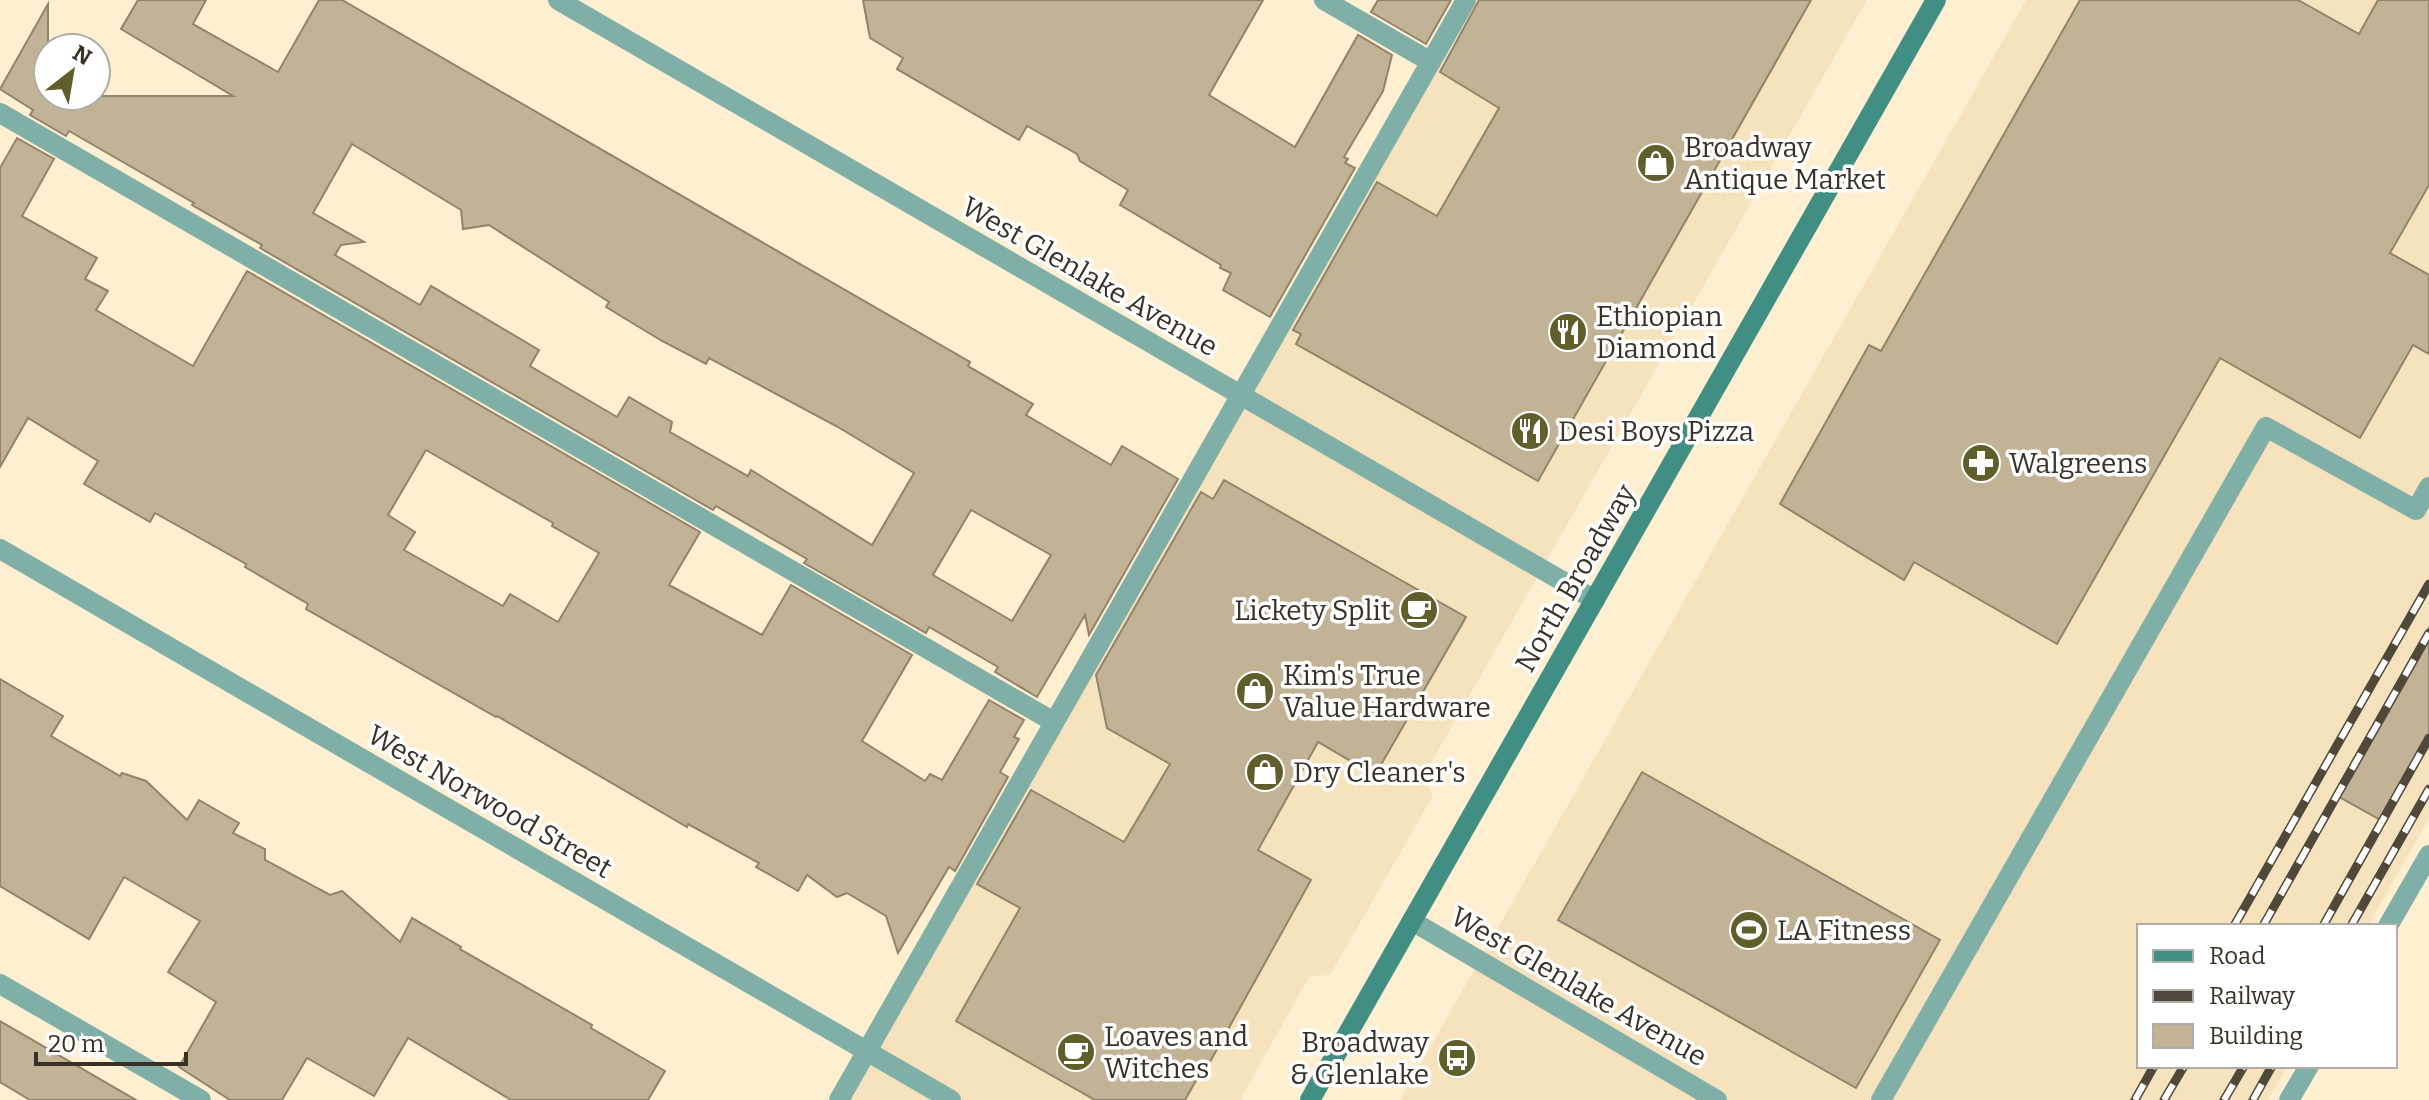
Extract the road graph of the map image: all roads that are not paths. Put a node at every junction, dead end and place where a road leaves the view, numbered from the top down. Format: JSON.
{"nodes":[{"id":1,"x":558,"y":0,"type":"edge"},
{"id":2,"x":1324,"y":0,"type":"edge"},
{"id":3,"x":1466,"y":0,"type":"edge"},
{"id":4,"x":1936,"y":0,"type":"edge"},
{"id":5,"x":1431,"y":62,"type":"junction"},
{"id":6,"x":0,"y":113,"type":"edge"},
{"id":7,"x":1240,"y":395,"type":"junction"},
{"id":8,"x":2429,"y":487,"type":"edge"},
{"id":9,"x":0,"y":549,"type":"edge"},
{"id":10,"x":1595,"y":600,"type":"junction"},
{"id":11,"x":1054,"y":722,"type":"junction"},
{"id":12,"x":2429,"y":855,"type":"edge"},
{"id":13,"x":1412,"y":921,"type":"junction"},
{"id":14,"x":2389,"y":924,"type":"edge"},
{"id":15,"x":0,"y":984,"type":"edge"},
{"id":16,"x":867,"y":1051,"type":"junction"},
{"id":17,"x":2308,"y":1068,"type":"edge"},
{"id":18,"x":1710,"y":1098,"type":"edge"},
{"id":19,"x":201,"y":1100,"type":"edge"},
{"id":20,"x":839,"y":1100,"type":"edge"},
{"id":21,"x":951,"y":1100,"type":"edge"},
{"id":22,"x":1310,"y":1100,"type":"edge"},
{"id":23,"x":1881,"y":1100,"type":"edge"},
{"id":24,"x":2289,"y":1100,"type":"edge"}],
"edges":[{"from":1,"to":7,"type":"street","name":"West Glenlake Avenue"},
{"from":2,"to":5,"type":"street"},
{"from":3,"to":5,"type":"street"},
{"from":4,"to":10,"type":"main road","name":"North Broadway"},
{"from":5,"to":7,"type":"street"},
{"from":6,"to":11,"type":"street"},
{"from":7,"to":10,"type":"street","name":"West Glenlake Avenue"},
{"from":7,"to":11,"type":"street"},
{"from":8,"to":23,"type":"street"},
{"from":9,"to":16,"type":"street","name":"West Norwood Street"},
{"from":10,"to":13,"type":"main road","name":"North Broadway"},
{"from":11,"to":16,"type":"street"},
{"from":12,"to":14,"type":"street"},
{"from":13,"to":18,"type":"street","name":"West Glenlake Avenue"},
{"from":13,"to":22,"type":"main road","name":"North Broadway"},
{"from":15,"to":19,"type":"street"},
{"from":16,"to":20,"type":"street"},
{"from":16,"to":21,"type":"street","name":"West Norwood Street"},
{"from":17,"to":24,"type":"street"}]}
